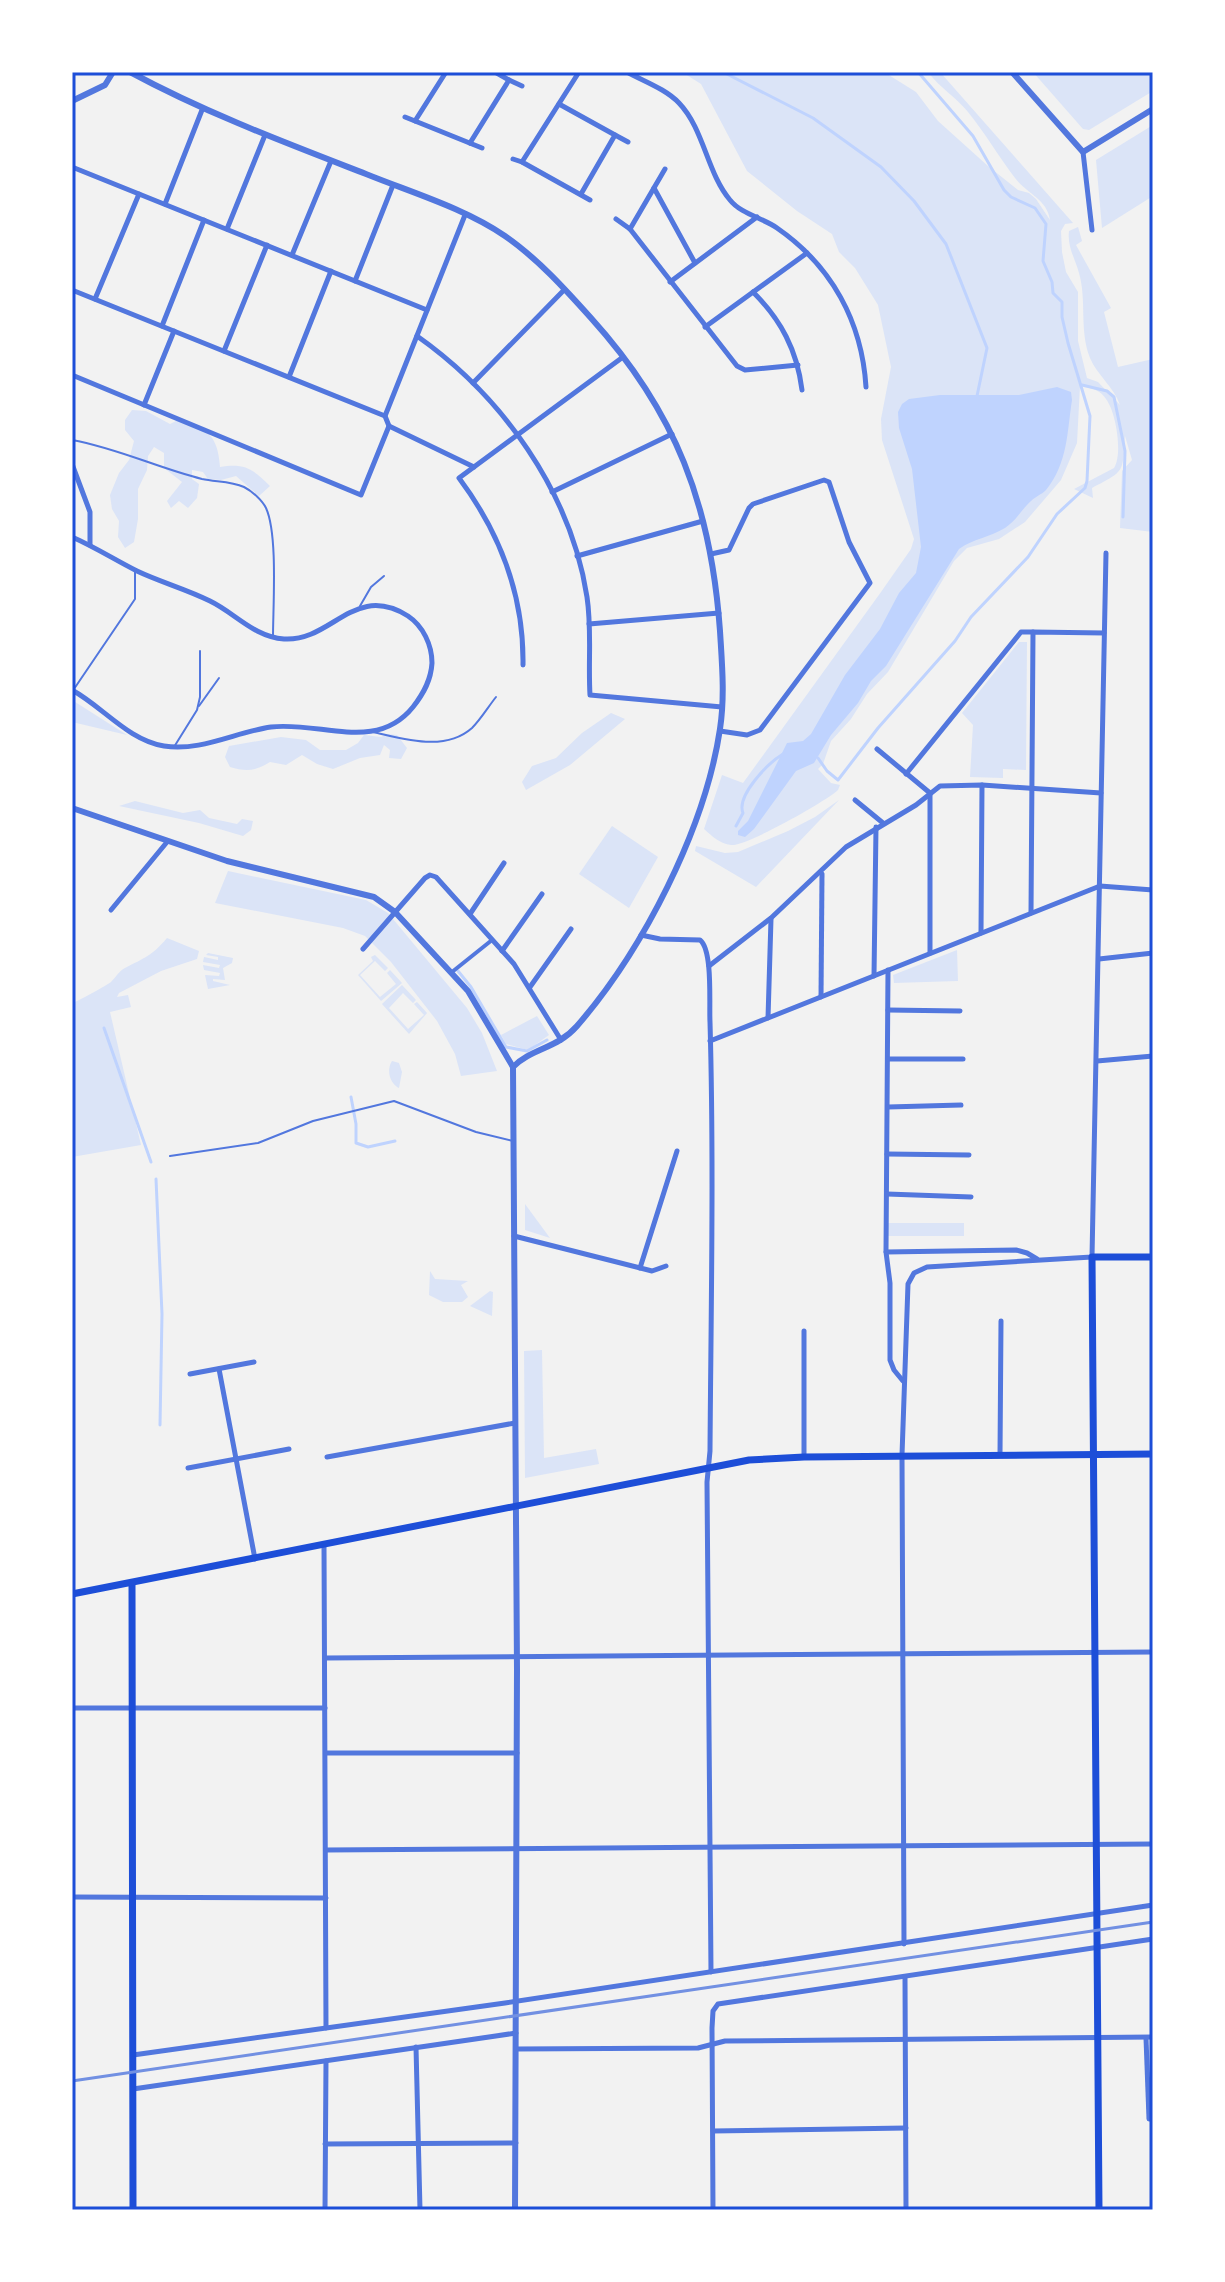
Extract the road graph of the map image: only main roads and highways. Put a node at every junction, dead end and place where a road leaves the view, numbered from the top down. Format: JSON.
{"nodes":[{"id":1,"x":1153,"y":1257,"type":"edge"},
{"id":2,"x":1094,"y":1454,"type":"junction"},
{"id":3,"x":1153,"y":1454,"type":"edge"},
{"id":4,"x":132,"y":1583,"type":"junction"},
{"id":5,"x":72,"y":1594,"type":"edge"},
{"id":6,"x":133,"y":2210,"type":"edge"},
{"id":7,"x":1099,"y":2210,"type":"edge"}],
"edges":[{"from":1,"to":2,"type":"main road"},
{"from":2,"to":3,"type":"main road"},
{"from":2,"to":4,"type":"main road"},
{"from":2,"to":7,"type":"main road"},
{"from":4,"to":5,"type":"main road"},
{"from":4,"to":6,"type":"main road"}]}
